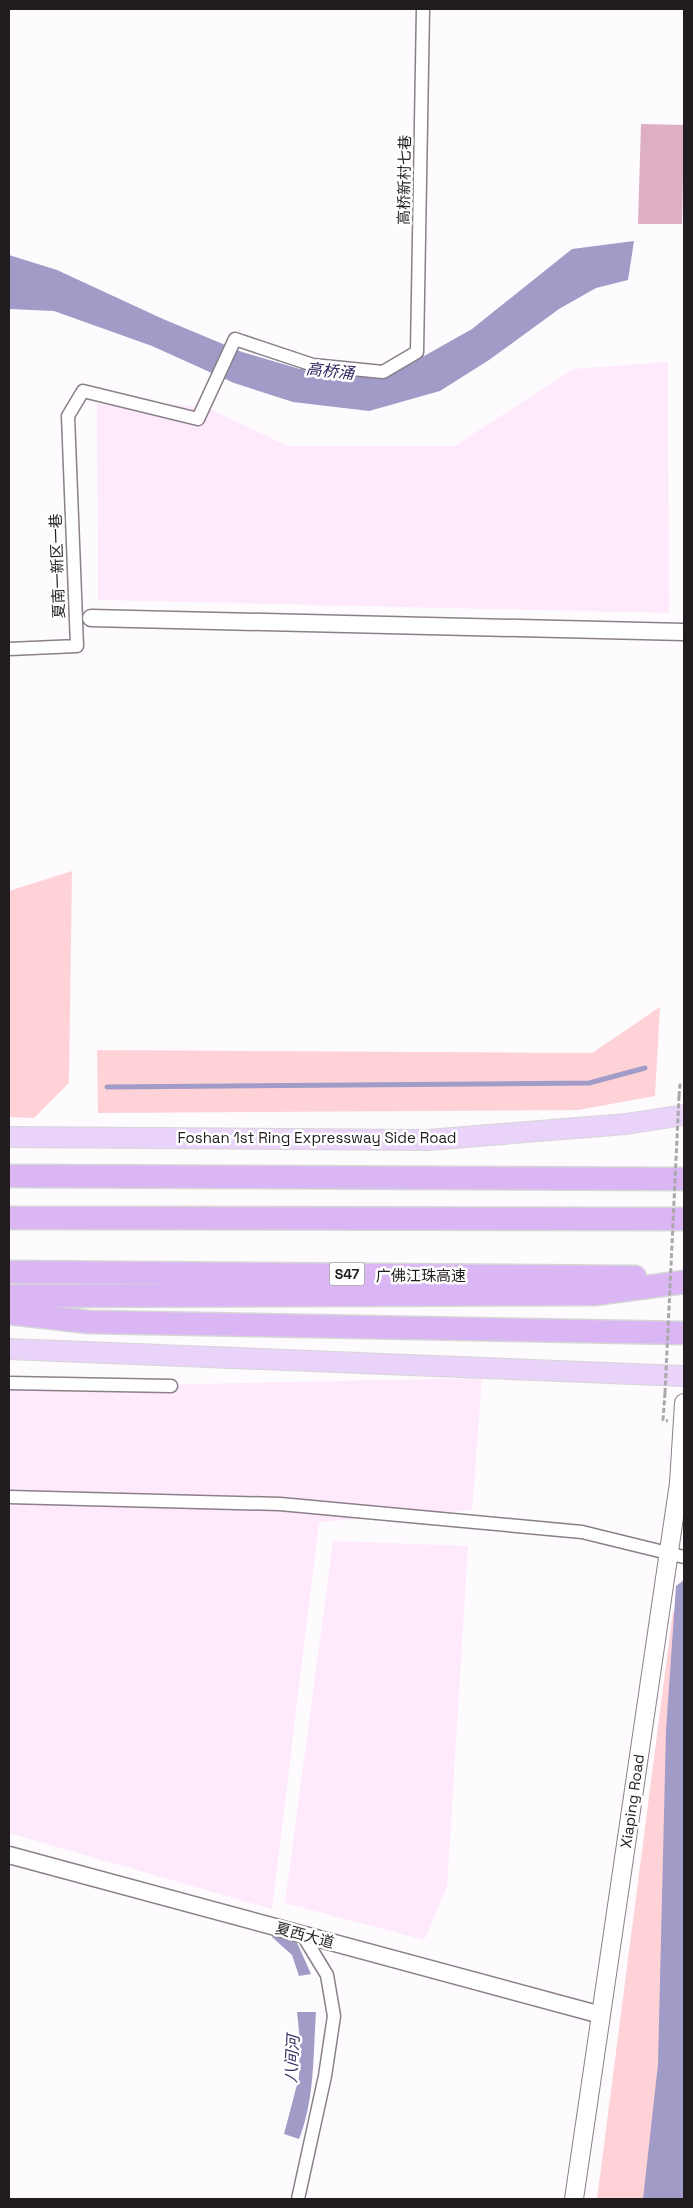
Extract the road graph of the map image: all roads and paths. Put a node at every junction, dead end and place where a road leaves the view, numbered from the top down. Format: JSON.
{"nodes":[{"id":1,"x":422,"y":9,"type":"edge"},
{"id":2,"x":68,"y":416,"type":"joint"},
{"id":3,"x":91,"y":618,"type":"dead end"},
{"id":4,"x":684,"y":632,"type":"edge"},
{"id":5,"x":9,"y":649,"type":"edge"},
{"id":6,"x":684,"y":1084,"type":"edge"},
{"id":7,"x":684,"y":1115,"type":"edge"},
{"id":8,"x":9,"y":1137,"type":"edge"},
{"id":9,"x":684,"y":1166,"type":"edge"},
{"id":10,"x":9,"y":1176,"type":"edge"},
{"id":11,"x":684,"y":1179,"type":"edge"},
{"id":12,"x":541,"y":1180,"type":"junction"},
{"id":13,"x":9,"y":1218,"type":"edge"},
{"id":14,"x":684,"y":1219,"type":"edge"},
{"id":15,"x":9,"y":1272,"type":"edge"},
{"id":16,"x":684,"y":1277,"type":"edge"},
{"id":17,"x":684,"y":1282,"type":"edge"},
{"id":18,"x":9,"y":1296,"type":"edge"},
{"id":19,"x":9,"y":1313,"type":"edge"},
{"id":20,"x":684,"y":1333,"type":"edge"},
{"id":21,"x":9,"y":1348,"type":"edge"},
{"id":22,"x":683,"y":1380,"type":"edge"},
{"id":23,"x":9,"y":1383,"type":"edge"},
{"id":24,"x":171,"y":1386,"type":"dead end"},
{"id":25,"x":664,"y":1393,"type":"dead end"},
{"id":26,"x":684,"y":1403,"type":"edge"},
{"id":27,"x":9,"y":1497,"type":"edge"},
{"id":28,"x":676,"y":1555,"type":"edge"},
{"id":29,"x":9,"y":1855,"type":"edge"},
{"id":30,"x":302,"y":1934,"type":"junction"},
{"id":31,"x":601,"y":2015,"type":"junction"},
{"id":32,"x":298,"y":2199,"type":"edge"},
{"id":33,"x":574,"y":2199,"type":"edge"}],
"edges":[{"from":1,"to":2,"type":"street","name":"高桥新村七巷"},
{"from":2,"to":5,"type":"street","name":"夏南一新区一巷"},
{"from":3,"to":4,"type":"street"},
{"from":6,"to":25,"type":"path","bridge":true},
{"from":7,"to":8,"type":"main road","name":"Foshan 1st Ring Expressway Side Road"},
{"from":9,"to":12,"type":"highway"},
{"from":10,"to":12,"type":"highway"},
{"from":11,"to":12,"type":"highway"},
{"from":13,"to":14,"type":"highway"},
{"from":15,"to":16,"type":"highway","name":"广佛江珠高速","number":"S47"},
{"from":17,"to":18,"type":"highway"},
{"from":19,"to":20,"type":"highway"},
{"from":21,"to":22,"type":"main road"},
{"from":23,"to":24,"type":"street"},
{"from":26,"to":28,"type":"main road","name":"Xiaping Road"},
{"from":27,"to":28,"type":"street"},
{"from":28,"to":31,"type":"main road","name":"Xiaping Road"},
{"from":29,"to":30,"type":"street","name":"夏西大道"},
{"from":30,"to":31,"type":"street","name":"夏西大道"},
{"from":30,"to":32,"type":"street"},
{"from":31,"to":33,"type":"main road","name":"Xiaping Road"}]}
